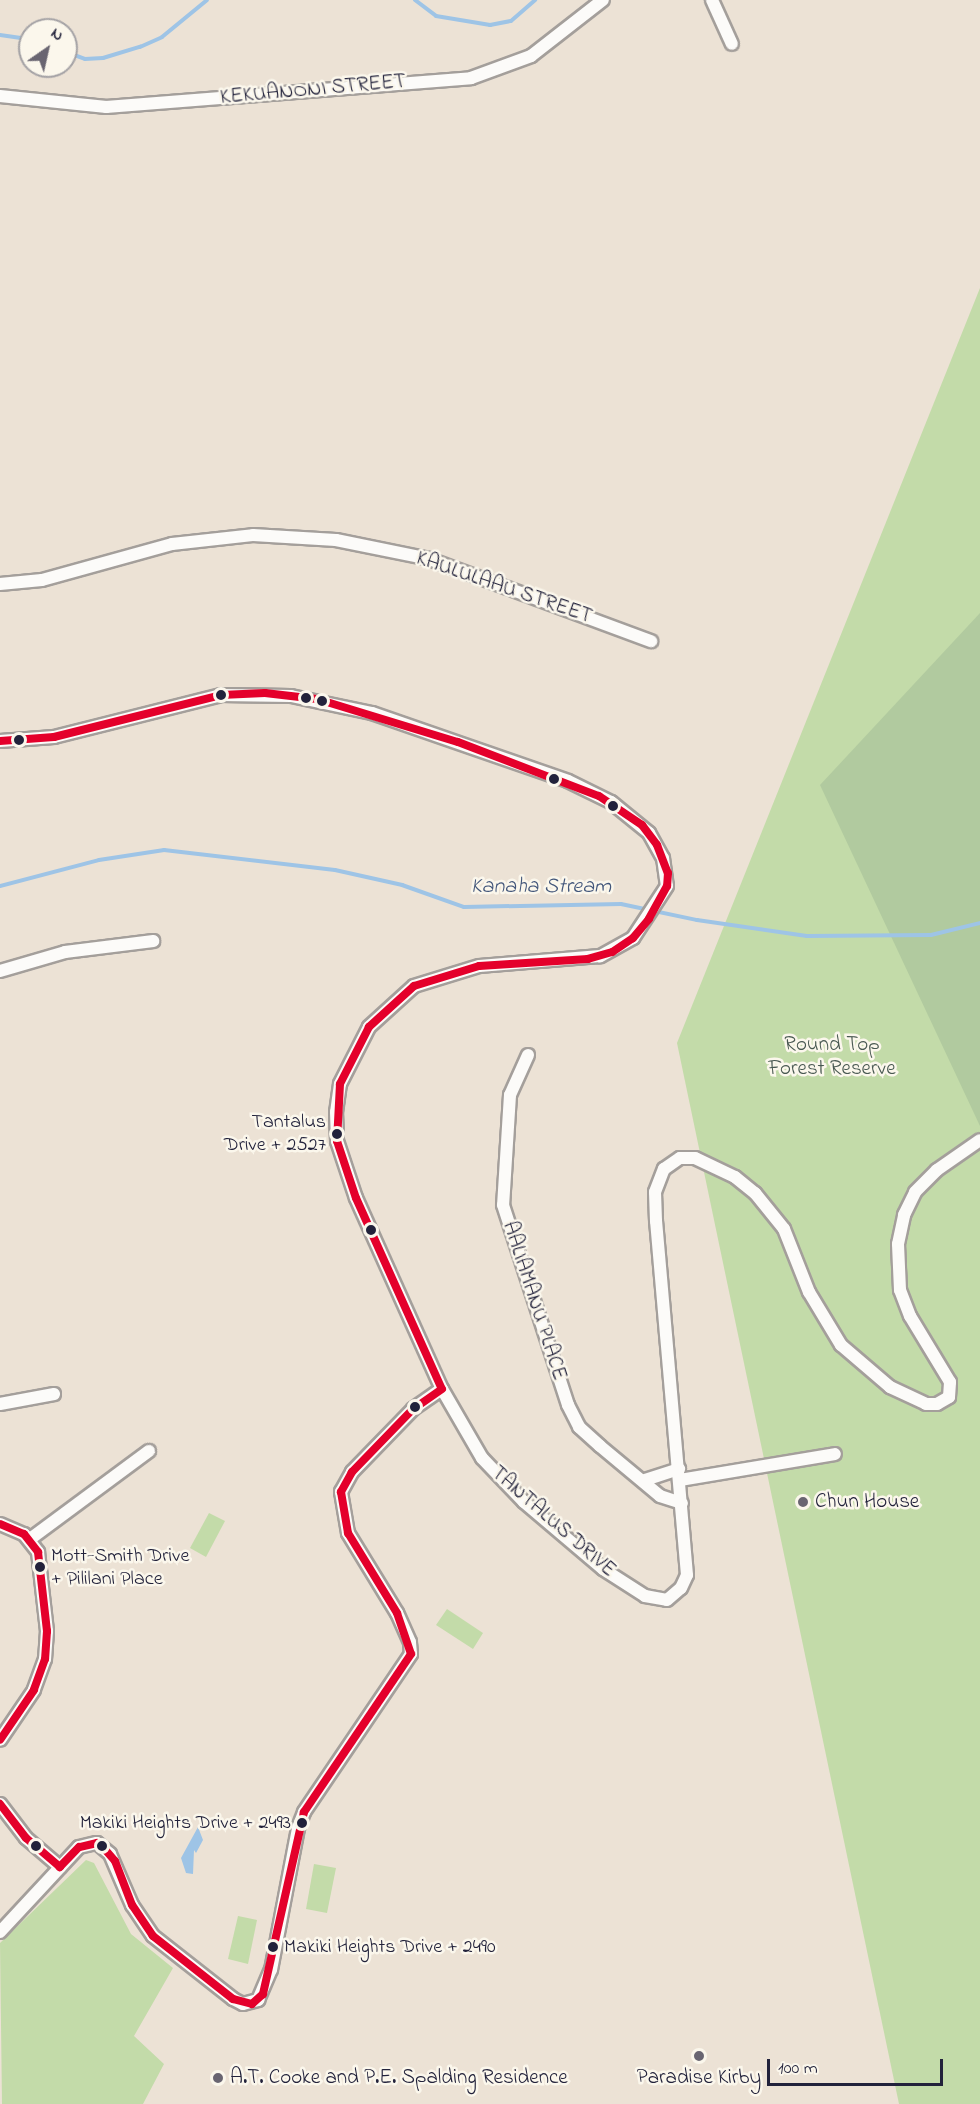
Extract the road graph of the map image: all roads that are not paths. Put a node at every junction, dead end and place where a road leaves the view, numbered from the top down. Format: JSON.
{"nodes":[{"id":1,"x":603,"y":0,"type":"edge"},
{"id":2,"x":712,"y":0,"type":"edge"},
{"id":3,"x":732,"y":44,"type":"dead end"},
{"id":4,"x":0,"y":96,"type":"edge"},
{"id":5,"x":0,"y":584,"type":"edge"},
{"id":6,"x":651,"y":641,"type":"dead end"},
{"id":7,"x":0,"y":741,"type":"edge"},
{"id":8,"x":153,"y":941,"type":"dead end"},
{"id":9,"x":0,"y":971,"type":"edge"},
{"id":10,"x":528,"y":1055,"type":"dead end"},
{"id":11,"x":980,"y":1140,"type":"edge"},
{"id":12,"x":442,"y":1389,"type":"junction"},
{"id":13,"x":54,"y":1394,"type":"dead end"},
{"id":14,"x":0,"y":1404,"type":"edge"},
{"id":15,"x":149,"y":1450,"type":"dead end"},
{"id":16,"x":835,"y":1454,"type":"dead end"},
{"id":17,"x":680,"y":1474,"type":"junction"},
{"id":18,"x":645,"y":1480,"type":"junction"},
{"id":19,"x":682,"y":1503,"type":"junction"},
{"id":20,"x":0,"y":1524,"type":"edge"},
{"id":21,"x":30,"y":1539,"type":"junction"},
{"id":22,"x":0,"y":1740,"type":"edge"},
{"id":23,"x":0,"y":1804,"type":"edge"},
{"id":24,"x":60,"y":1867,"type":"junction"},
{"id":25,"x":0,"y":1932,"type":"edge"}],
"edges":[{"from":1,"to":4,"type":"street","name":"KEKUANONI STREET"},
{"from":2,"to":3,"type":"street"},
{"from":5,"to":6,"type":"street","name":"KAULULAAU STREET"},
{"from":7,"to":12,"type":"street","name":"TANTALUS DRIVE"},
{"from":8,"to":9,"type":"street"},
{"from":10,"to":18,"type":"street","name":"AALIAMANU PLACE"},
{"from":11,"to":17,"type":"street","name":"TANTALUS DRIVE"},
{"from":12,"to":19,"type":"street","name":"TANTALUS DRIVE"},
{"from":12,"to":24,"type":"street"},
{"from":13,"to":14,"type":"street"},
{"from":15,"to":21,"type":"street"},
{"from":16,"to":17,"type":"street"},
{"from":17,"to":18,"type":"street"},
{"from":17,"to":19,"type":"street","name":"TANTALUS DRIVE"},
{"from":18,"to":19,"type":"street","name":"AALIAMANU PLACE"},
{"from":20,"to":21,"type":"street"},
{"from":21,"to":22,"type":"street"},
{"from":23,"to":24,"type":"street"},
{"from":24,"to":25,"type":"street"}]}
